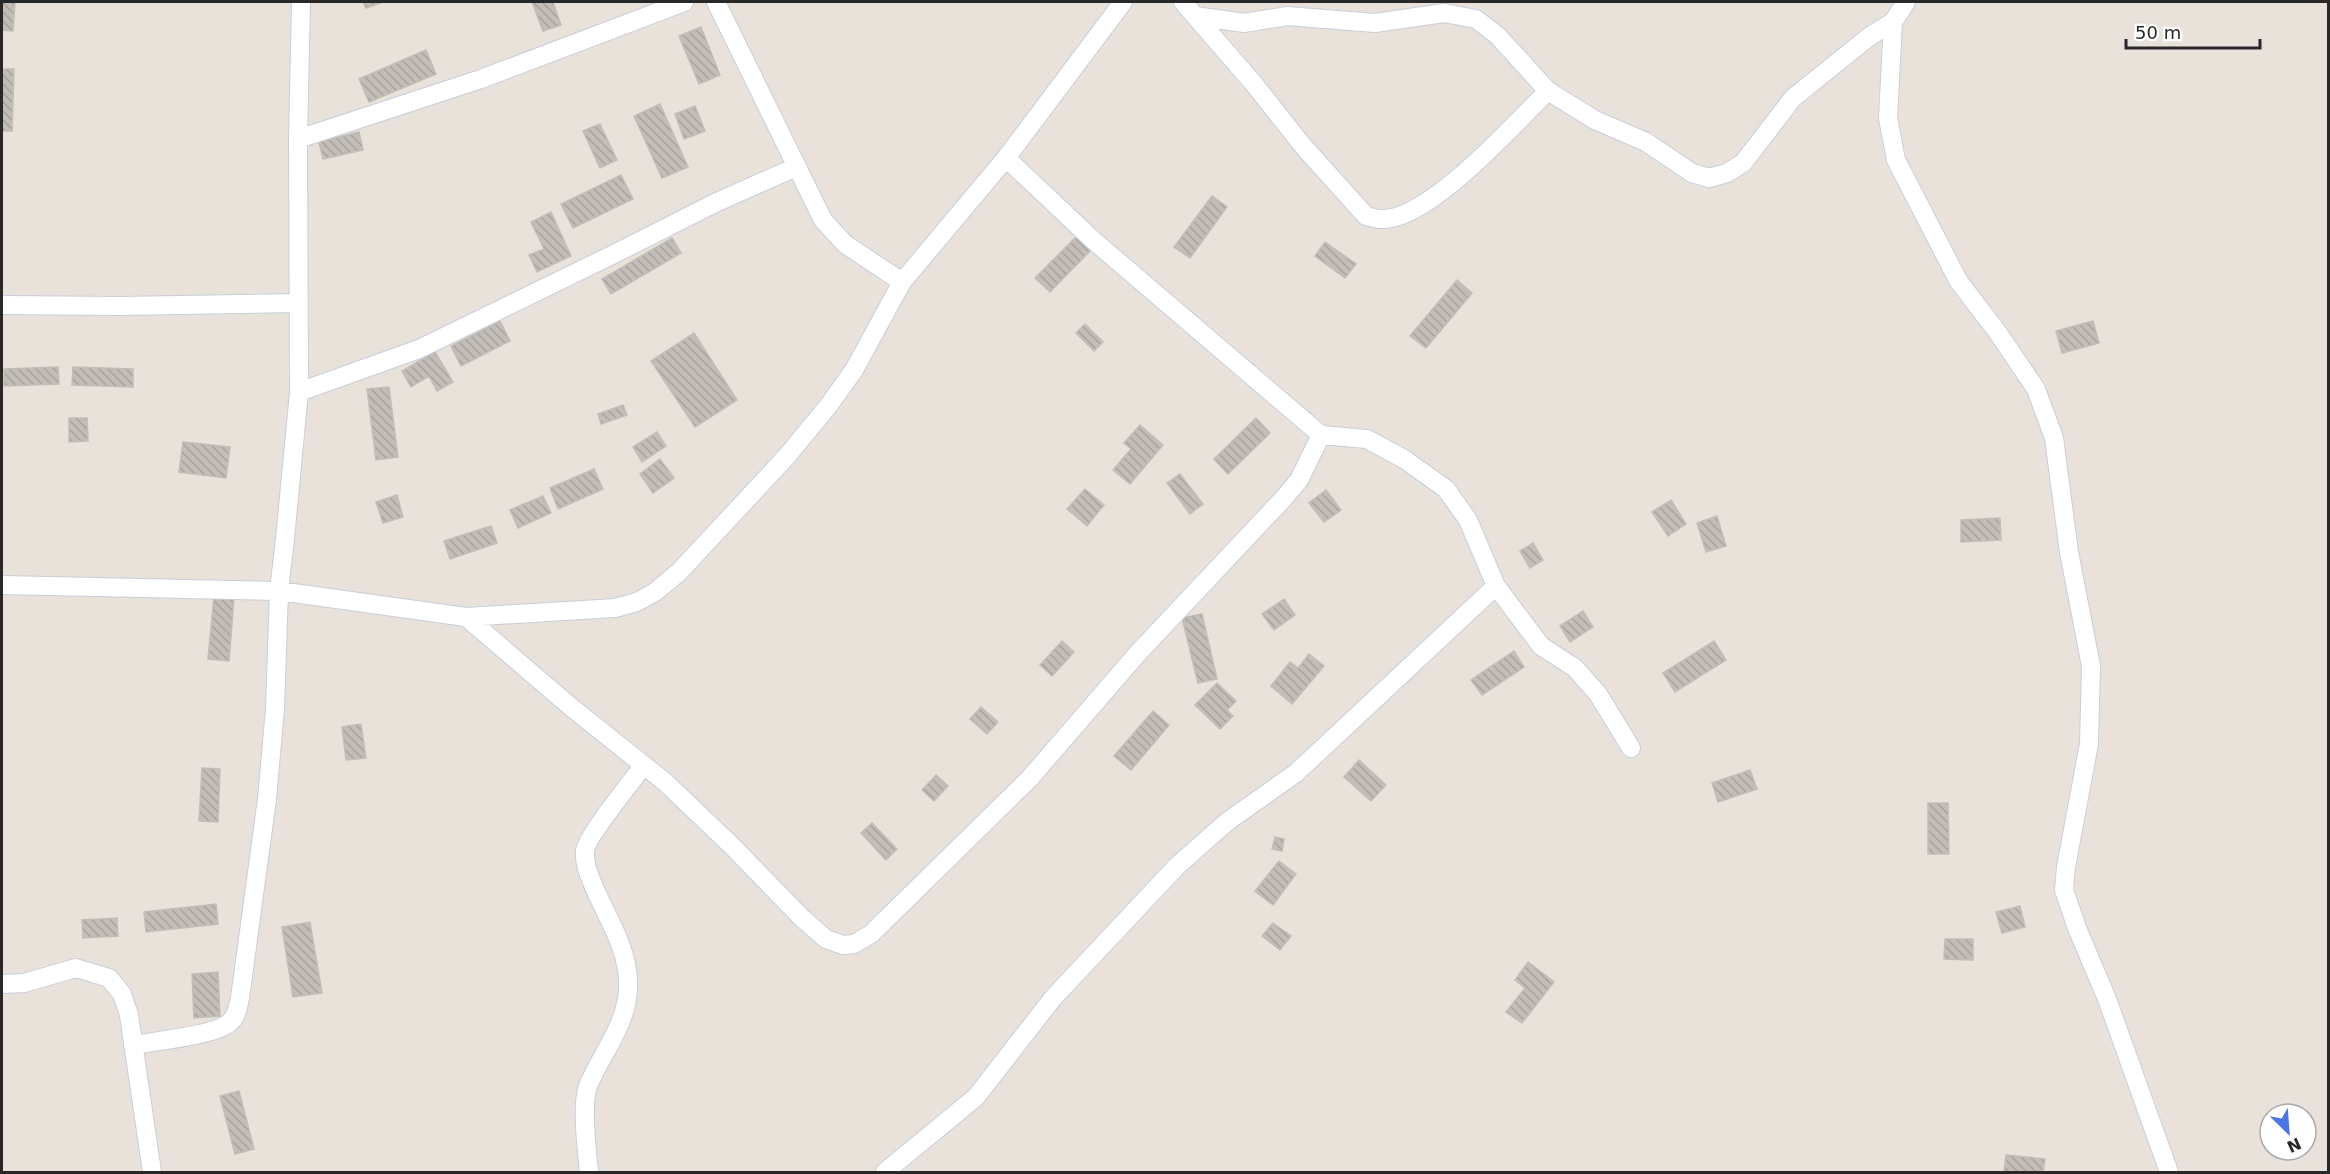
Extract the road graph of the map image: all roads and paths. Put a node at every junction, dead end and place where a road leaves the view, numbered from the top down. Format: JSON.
{"nodes":[{"id":1,"x":302,"y":2,"type":"edge"},
{"id":2,"x":684,"y":2,"type":"edge"},
{"id":3,"x":716,"y":2,"type":"edge"},
{"id":4,"x":1123,"y":2,"type":"edge"},
{"id":5,"x":1183,"y":2,"type":"edge"},
{"id":6,"x":1906,"y":2,"type":"edge"},
{"id":7,"x":1195,"y":16,"type":"junction"},
{"id":8,"x":1893,"y":22,"type":"junction"},
{"id":9,"x":1548,"y":91,"type":"junction"},
{"id":10,"x":298,"y":139,"type":"junction"},
{"id":11,"x":1006,"y":158,"type":"junction"},
{"id":12,"x":796,"y":167,"type":"junction"},
{"id":13,"x":902,"y":282,"type":"junction"},
{"id":14,"x":299,"y":303,"type":"junction"},
{"id":15,"x":2,"y":305,"type":"edge"},
{"id":16,"x":299,"y":392,"type":"junction"},
{"id":17,"x":1321,"y":435,"type":"junction"},
{"id":18,"x":2,"y":585,"type":"edge"},
{"id":19,"x":1496,"y":586,"type":"junction"},
{"id":20,"x":279,"y":591,"type":"junction"},
{"id":21,"x":466,"y":617,"type":"junction"},
{"id":22,"x":1631,"y":748,"type":"dead end"},
{"id":23,"x":644,"y":765,"type":"junction"},
{"id":24,"x":2,"y":984,"type":"edge"},
{"id":25,"x":133,"y":1045,"type":"junction"},
{"id":26,"x":152,"y":1173,"type":"edge"},
{"id":27,"x":589,"y":1173,"type":"edge"},
{"id":28,"x":885,"y":1173,"type":"edge"},
{"id":29,"x":2169,"y":1173,"type":"edge"}],
"edges":[{"from":1,"to":10,"type":"street"},
{"from":2,"to":10,"type":"street"},
{"from":3,"to":12,"type":"street"},
{"from":4,"to":11,"type":"street"},
{"from":5,"to":7,"type":"street"},
{"from":6,"to":8,"type":"street"},
{"from":7,"to":9,"type":"street"},
{"from":7,"to":9,"type":"street"},
{"from":8,"to":9,"type":"street"},
{"from":8,"to":29,"type":"street"},
{"from":10,"to":14,"type":"street"},
{"from":11,"to":13,"type":"street"},
{"from":11,"to":17,"type":"street"},
{"from":12,"to":13,"type":"street"},
{"from":12,"to":16,"type":"street"},
{"from":13,"to":21,"type":"street"},
{"from":14,"to":15,"type":"street"},
{"from":14,"to":16,"type":"street"},
{"from":16,"to":20,"type":"street"},
{"from":17,"to":19,"type":"street"},
{"from":17,"to":23,"type":"street"},
{"from":18,"to":20,"type":"street"},
{"from":19,"to":22,"type":"street"},
{"from":19,"to":28,"type":"street"},
{"from":20,"to":21,"type":"street"},
{"from":20,"to":25,"type":"street"},
{"from":21,"to":23,"type":"street"},
{"from":23,"to":27,"type":"street"},
{"from":24,"to":25,"type":"street"},
{"from":25,"to":26,"type":"street"}]}
